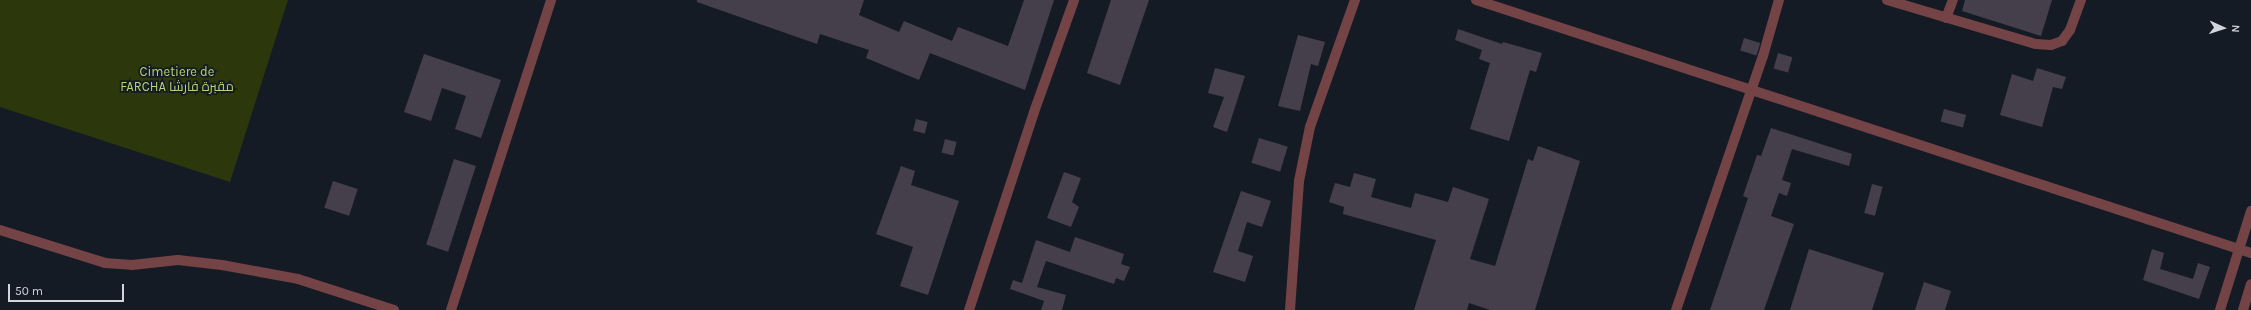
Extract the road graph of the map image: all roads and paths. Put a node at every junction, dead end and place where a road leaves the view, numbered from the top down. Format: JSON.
{"nodes":[{"id":1,"x":551,"y":0,"type":"edge"},
{"id":2,"x":1074,"y":0,"type":"edge"},
{"id":3,"x":1354,"y":0,"type":"edge"},
{"id":4,"x":1476,"y":0,"type":"edge"},
{"id":5,"x":1779,"y":0,"type":"edge"},
{"id":6,"x":1887,"y":0,"type":"edge"},
{"id":7,"x":1952,"y":0,"type":"edge"},
{"id":8,"x":2081,"y":0,"type":"edge"},
{"id":9,"x":1946,"y":18,"type":"junction"},
{"id":10,"x":1750,"y":91,"type":"junction"},
{"id":11,"x":2251,"y":210,"type":"edge"},
{"id":12,"x":0,"y":230,"type":"edge"},
{"id":13,"x":2239,"y":249,"type":"junction"},
{"id":14,"x":2251,"y":253,"type":"edge"},
{"id":15,"x":2251,"y":284,"type":"edge"},
{"id":16,"x":394,"y":310,"type":"edge"},
{"id":17,"x":451,"y":310,"type":"edge"},
{"id":18,"x":969,"y":310,"type":"edge"},
{"id":19,"x":1290,"y":310,"type":"edge"},
{"id":20,"x":1676,"y":310,"type":"edge"},
{"id":21,"x":2220,"y":310,"type":"edge"},
{"id":22,"x":2243,"y":310,"type":"edge"}],
"edges":[{"from":1,"to":17,"type":"street"},
{"from":2,"to":18,"type":"street"},
{"from":3,"to":19,"type":"street"},
{"from":4,"to":10,"type":"street"},
{"from":5,"to":10,"type":"street"},
{"from":6,"to":9,"type":"street"},
{"from":7,"to":9,"type":"street"},
{"from":8,"to":9,"type":"street"},
{"from":10,"to":13,"type":"street"},
{"from":10,"to":20,"type":"street"},
{"from":11,"to":13,"type":"street"},
{"from":12,"to":16,"type":"street"},
{"from":13,"to":14,"type":"street"},
{"from":13,"to":21,"type":"street"},
{"from":15,"to":22,"type":"street"}]}
